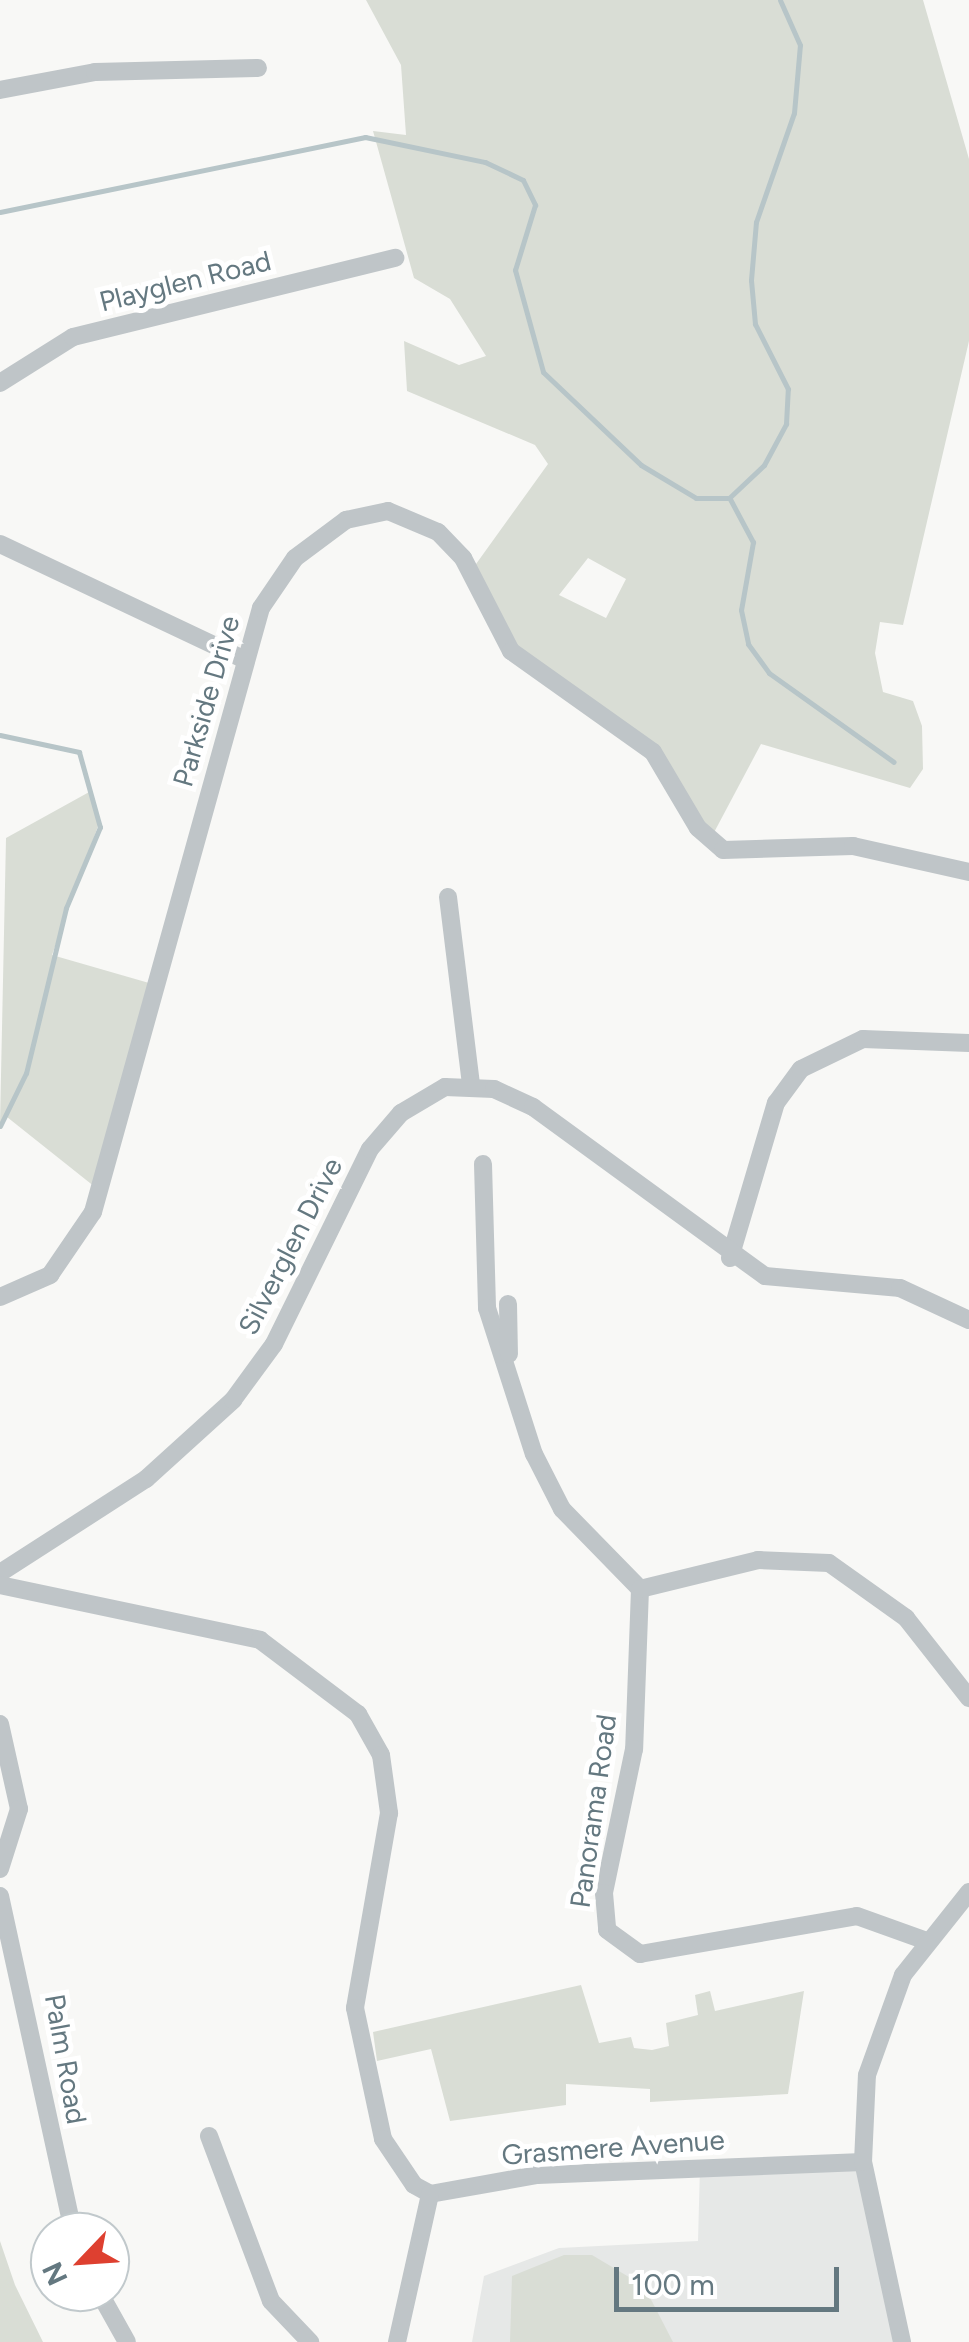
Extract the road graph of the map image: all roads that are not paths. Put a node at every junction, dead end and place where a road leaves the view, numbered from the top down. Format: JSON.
{"nodes":[{"id":1,"x":258,"y":68,"type":"dead end"},
{"id":2,"x":0,"y":90,"type":"edge"},
{"id":3,"x":395,"y":258,"type":"dead end"},
{"id":4,"x":0,"y":383,"type":"edge"},
{"id":5,"x":0,"y":544,"type":"edge"},
{"id":6,"x":245,"y":660,"type":"junction"},
{"id":7,"x":969,"y":872,"type":"edge"},
{"id":8,"x":448,"y":897,"type":"dead end"},
{"id":9,"x":969,"y":1044,"type":"edge"},
{"id":10,"x":471,"y":1085,"type":"junction"},
{"id":11,"x":483,"y":1164,"type":"dead end"},
{"id":12,"x":730,"y":1258,"type":"junction"},
{"id":13,"x":0,"y":1297,"type":"edge"},
{"id":14,"x":508,"y":1304,"type":"dead end"},
{"id":15,"x":969,"y":1320,"type":"edge"},
{"id":16,"x":510,"y":1369,"type":"junction"},
{"id":17,"x":0,"y":1573,"type":"edge"},
{"id":18,"x":0,"y":1585,"type":"edge"},
{"id":19,"x":640,"y":1588,"type":"junction"},
{"id":20,"x":969,"y":1698,"type":"edge"},
{"id":21,"x":0,"y":1724,"type":"edge"},
{"id":22,"x":0,"y":1869,"type":"edge"},
{"id":23,"x":969,"y":1892,"type":"edge"},
{"id":24,"x":0,"y":1896,"type":"edge"},
{"id":25,"x":924,"y":1940,"type":"junction"},
{"id":26,"x":209,"y":2136,"type":"dead end"},
{"id":27,"x":863,"y":2162,"type":"junction"},
{"id":28,"x":430,"y":2194,"type":"junction"},
{"id":29,"x":70,"y":2212,"type":"edge"},
{"id":30,"x":110,"y":2312,"type":"edge"},
{"id":31,"x":127,"y":2342,"type":"edge"},
{"id":32,"x":310,"y":2342,"type":"edge"},
{"id":33,"x":397,"y":2342,"type":"edge"},
{"id":34,"x":902,"y":2342,"type":"edge"}],
"edges":[{"from":1,"to":2,"type":"street"},
{"from":3,"to":4,"type":"street","name":"Playglen Road"},
{"from":5,"to":6,"type":"street"},
{"from":6,"to":7,"type":"street","name":"Parkside Drive"},
{"from":6,"to":13,"type":"street","name":"Parkside Drive"},
{"from":8,"to":10,"type":"street"},
{"from":9,"to":12,"type":"street"},
{"from":10,"to":12,"type":"street"},
{"from":10,"to":17,"type":"street","name":"Silverglen Drive"},
{"from":11,"to":16,"type":"street"},
{"from":12,"to":15,"type":"street"},
{"from":14,"to":16,"type":"street"},
{"from":16,"to":19,"type":"street"},
{"from":18,"to":28,"type":"street"},
{"from":19,"to":20,"type":"street"},
{"from":19,"to":25,"type":"street","name":"Panorama Road"},
{"from":21,"to":22,"type":"street"},
{"from":23,"to":25,"type":"street"},
{"from":24,"to":29,"type":"street","name":"Palm Road"},
{"from":25,"to":27,"type":"street"},
{"from":26,"to":32,"type":"street"},
{"from":27,"to":28,"type":"street","name":"Grasmere Avenue"},
{"from":27,"to":34,"type":"street"},
{"from":28,"to":33,"type":"street"},
{"from":30,"to":31,"type":"street"}]}
